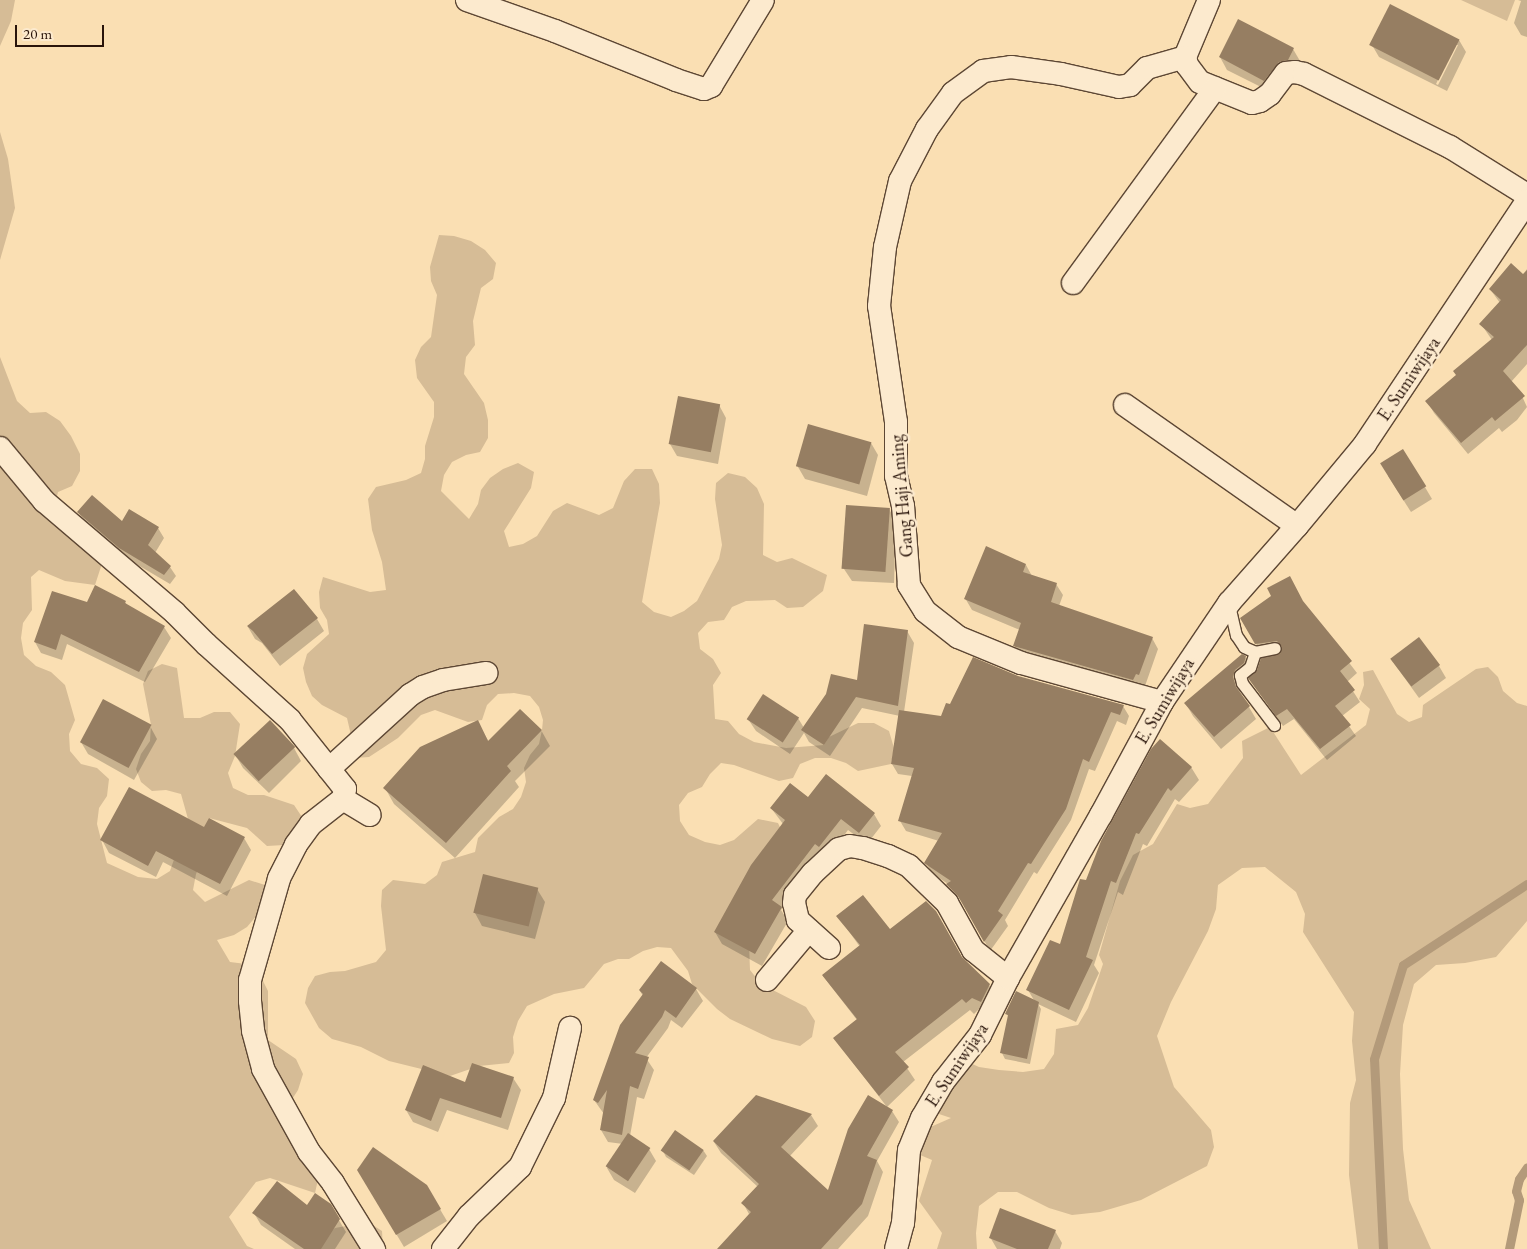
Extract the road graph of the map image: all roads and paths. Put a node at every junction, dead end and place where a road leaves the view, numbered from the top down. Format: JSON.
{"nodes":[{"id":1,"x":467,"y":0,"type":"edge"},
{"id":2,"x":763,"y":0,"type":"edge"},
{"id":3,"x":1209,"y":0,"type":"edge"},
{"id":4,"x":1184,"y":57,"type":"junction"},
{"id":5,"x":1215,"y":88,"type":"junction"},
{"id":6,"x":1527,"y":195,"type":"edge"},
{"id":7,"x":1527,"y":201,"type":"edge"},
{"id":8,"x":1073,"y":283,"type":"dead end"},
{"id":9,"x":1125,"y":405,"type":"dead end"},
{"id":10,"x":0,"y":448,"type":"edge"},
{"id":11,"x":1297,"y":526,"type":"junction"},
{"id":12,"x":1228,"y":603,"type":"junction"},
{"id":13,"x":1275,"y":648,"type":"dead end"},
{"id":14,"x":1255,"y":652,"type":"junction"},
{"id":15,"x":486,"y":673,"type":"dead end"},
{"id":16,"x":1162,"y":702,"type":"junction"},
{"id":17,"x":1274,"y":724,"type":"dead end"},
{"id":18,"x":329,"y":769,"type":"junction"},
{"id":19,"x":342,"y":799,"type":"junction"},
{"id":20,"x":370,"y":815,"type":"dead end"},
{"id":21,"x":809,"y":930,"type":"junction"},
{"id":22,"x":829,"y":948,"type":"dead end"},
{"id":23,"x":1008,"y":978,"type":"junction"},
{"id":24,"x":767,"y":980,"type":"dead end"},
{"id":25,"x":570,"y":1028,"type":"dead end"},
{"id":26,"x":374,"y":1249,"type":"edge"},
{"id":27,"x":443,"y":1249,"type":"edge"},
{"id":28,"x":896,"y":1249,"type":"edge"}],
"edges":[{"from":1,"to":2,"type":"street"},
{"from":3,"to":4,"type":"street"},
{"from":4,"to":5,"type":"street"},
{"from":4,"to":16,"type":"street","name":"Gang Haji Aming"},
{"from":5,"to":6,"type":"street"},
{"from":5,"to":8,"type":"street"},
{"from":7,"to":11,"type":"street","name":"E. Sumiwijaya"},
{"from":9,"to":11,"type":"street"},
{"from":10,"to":18,"type":"street"},
{"from":11,"to":12,"type":"street","name":"E. Sumiwijaya"},
{"from":12,"to":14,"type":"lane"},
{"from":12,"to":16,"type":"street","name":"E. Sumiwijaya"},
{"from":13,"to":14,"type":"lane"},
{"from":14,"to":17,"type":"lane"},
{"from":15,"to":18,"type":"street"},
{"from":16,"to":23,"type":"street","name":"E. Sumiwijaya"},
{"from":18,"to":19,"type":"street"},
{"from":19,"to":20,"type":"street"},
{"from":19,"to":26,"type":"street"},
{"from":21,"to":22,"type":"street"},
{"from":21,"to":23,"type":"street"},
{"from":21,"to":24,"type":"street"},
{"from":23,"to":28,"type":"street","name":"E. Sumiwijaya"},
{"from":25,"to":27,"type":"street"}]}
